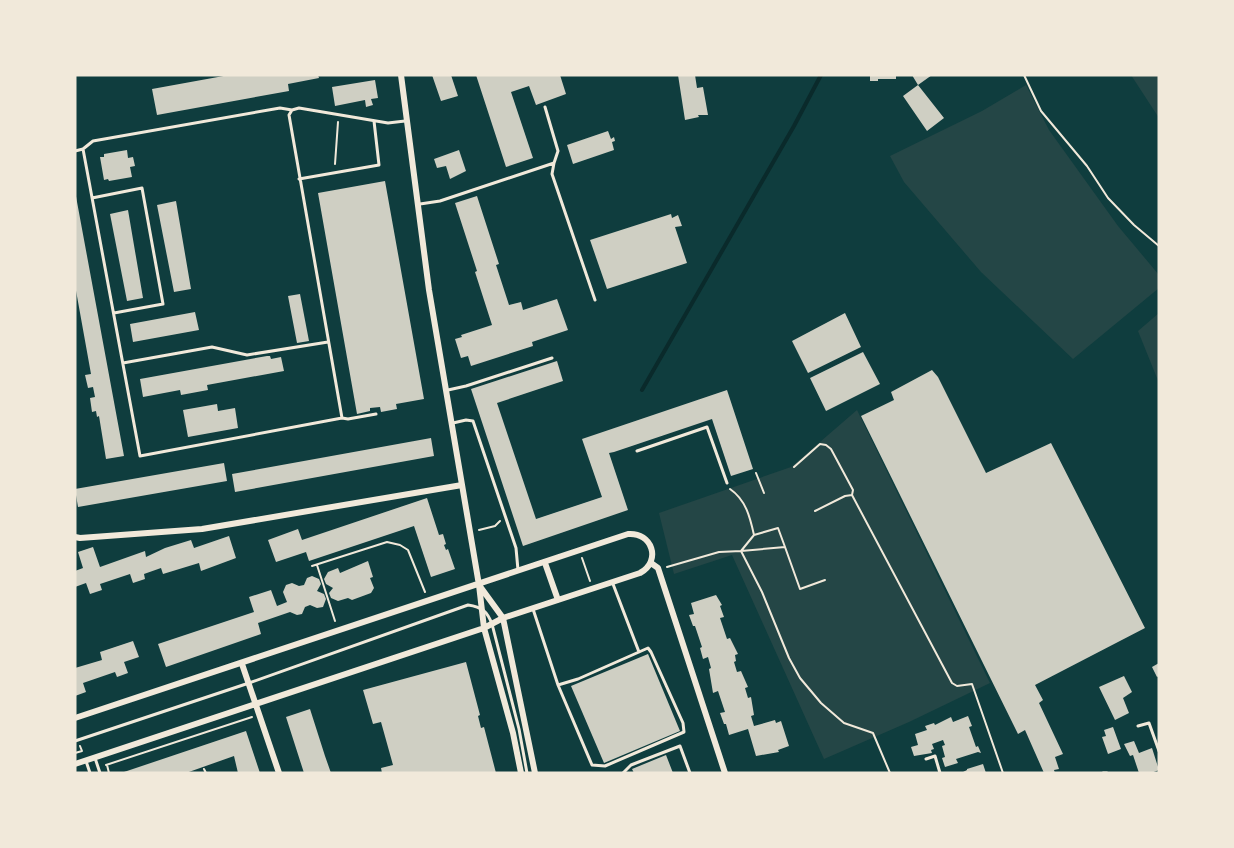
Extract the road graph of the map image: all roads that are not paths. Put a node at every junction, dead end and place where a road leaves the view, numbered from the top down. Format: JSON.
{"nodes":[{"id":1,"x":401,"y":75,"type":"edge"},
{"id":2,"x":545,"y":106,"type":"dead end"},
{"id":3,"x":292,"y":110,"type":"junction"},
{"id":4,"x":407,"y":120,"type":"junction"},
{"id":5,"x":374,"y":121,"type":"junction"},
{"id":6,"x":83,"y":149,"type":"junction"},
{"id":7,"x":75,"y":151,"type":"edge"},
{"id":8,"x":554,"y":163,"type":"junction"},
{"id":9,"x":299,"y":179,"type":"junction"},
{"id":10,"x":92,"y":198,"type":"junction"},
{"id":11,"x":418,"y":204,"type":"junction"},
{"id":12,"x":595,"y":300,"type":"dead end"},
{"id":13,"x":114,"y":314,"type":"junction"},
{"id":14,"x":328,"y":341,"type":"junction"},
{"id":15,"x":552,"y":358,"type":"dead end"},
{"id":16,"x":123,"y":363,"type":"junction"},
{"id":17,"x":446,"y":390,"type":"junction"},
{"id":18,"x":376,"y":414,"type":"dead end"},
{"id":19,"x":342,"y":418,"type":"junction"},
{"id":20,"x":452,"y":423,"type":"junction"},
{"id":21,"x":637,"y":451,"type":"dead end"},
{"id":22,"x":727,"y":483,"type":"dead end"},
{"id":23,"x":462,"y":485,"type":"junction"},
{"id":24,"x":75,"y":537,"type":"edge"},
{"id":25,"x":651,"y":562,"type":"junction"},
{"id":26,"x":545,"y":563,"type":"junction"},
{"id":27,"x":518,"y":572,"type":"junction"},
{"id":28,"x":613,"y":582,"type":"junction"},
{"id":29,"x":479,"y":585,"type":"junction"},
{"id":30,"x":558,"y":600,"type":"junction"},
{"id":31,"x":481,"y":607,"type":"junction"},
{"id":32,"x":533,"y":609,"type":"junction"},
{"id":33,"x":503,"y":618,"type":"junction"},
{"id":34,"x":492,"y":624,"type":"junction"},
{"id":35,"x":484,"y":628,"type":"junction"},
{"id":36,"x":639,"y":652,"type":"junction"},
{"id":37,"x":242,"y":664,"type":"junction"},
{"id":38,"x":249,"y":683,"type":"junction"},
{"id":39,"x":558,"y":685,"type":"junction"},
{"id":40,"x":256,"y":704,"type":"junction"},
{"id":41,"x":75,"y":718,"type":"edge"},
{"id":42,"x":1138,"y":726,"type":"dead end"},
{"id":43,"x":75,"y":741,"type":"edge"},
{"id":44,"x":1159,"y":752,"type":"edge"},
{"id":45,"x":95,"y":758,"type":"junction"},
{"id":46,"x":926,"y":759,"type":"dead end"},
{"id":47,"x":86,"y":761,"type":"junction"},
{"id":48,"x":75,"y":764,"type":"edge"},
{"id":49,"x":90,"y":773,"type":"edge"},
{"id":50,"x":100,"y":773,"type":"edge"},
{"id":51,"x":279,"y":773,"type":"edge"},
{"id":52,"x":521,"y":773,"type":"edge"},
{"id":53,"x":527,"y":773,"type":"edge"},
{"id":54,"x":535,"y":773,"type":"edge"},
{"id":55,"x":623,"y":773,"type":"edge"},
{"id":56,"x":690,"y":773,"type":"edge"},
{"id":57,"x":725,"y":773,"type":"edge"},
{"id":58,"x":940,"y":773,"type":"edge"}],
"edges":[{"from":1,"to":4,"type":"street"},
{"from":2,"to":8,"type":"lane"},
{"from":3,"to":5,"type":"lane"},
{"from":3,"to":6,"type":"lane"},
{"from":3,"to":9,"type":"lane"},
{"from":4,"to":5,"type":"lane"},
{"from":4,"to":11,"type":"street"},
{"from":5,"to":9,"type":"lane"},
{"from":6,"to":7,"type":"lane"},
{"from":6,"to":10,"type":"lane"},
{"from":8,"to":11,"type":"lane"},
{"from":8,"to":12,"type":"lane"},
{"from":9,"to":14,"type":"lane"},
{"from":10,"to":13,"type":"lane"},
{"from":10,"to":13,"type":"lane"},
{"from":11,"to":17,"type":"street"},
{"from":13,"to":16,"type":"lane"},
{"from":14,"to":16,"type":"lane"},
{"from":14,"to":19,"type":"lane"},
{"from":15,"to":17,"type":"lane"},
{"from":16,"to":19,"type":"lane"},
{"from":17,"to":20,"type":"street"},
{"from":18,"to":19,"type":"lane"},
{"from":20,"to":23,"type":"street"},
{"from":20,"to":27,"type":"lane"},
{"from":21,"to":22,"type":"lane"},
{"from":23,"to":24,"type":"street"},
{"from":23,"to":29,"type":"street"},
{"from":25,"to":26,"type":"street"},
{"from":25,"to":28,"type":"street"},
{"from":25,"to":57,"type":"street"},
{"from":26,"to":27,"type":"street"},
{"from":26,"to":30,"type":"street"},
{"from":27,"to":29,"type":"street"},
{"from":28,"to":30,"type":"street"},
{"from":28,"to":36,"type":"lane"},
{"from":29,"to":31,"type":"street"},
{"from":29,"to":33,"type":"street"},
{"from":29,"to":37,"type":"street"},
{"from":30,"to":32,"type":"street"},
{"from":31,"to":34,"type":"lane"},
{"from":31,"to":35,"type":"street"},
{"from":31,"to":38,"type":"lane"},
{"from":32,"to":33,"type":"street"},
{"from":32,"to":39,"type":"lane"},
{"from":33,"to":34,"type":"street"},
{"from":33,"to":54,"type":"street"},
{"from":34,"to":35,"type":"street"},
{"from":34,"to":53,"type":"lane"},
{"from":35,"to":40,"type":"street"},
{"from":35,"to":52,"type":"street"},
{"from":36,"to":39,"type":"lane"},
{"from":36,"to":39,"type":"lane"},
{"from":37,"to":38,"type":"street"},
{"from":37,"to":41,"type":"street"},
{"from":38,"to":40,"type":"street"},
{"from":38,"to":43,"type":"lane"},
{"from":40,"to":45,"type":"street"},
{"from":40,"to":51,"type":"street"},
{"from":42,"to":44,"type":"lane"},
{"from":45,"to":47,"type":"street"},
{"from":45,"to":50,"type":"lane"},
{"from":46,"to":58,"type":"lane"},
{"from":47,"to":48,"type":"street"},
{"from":47,"to":49,"type":"lane"},
{"from":55,"to":56,"type":"lane"}]}
